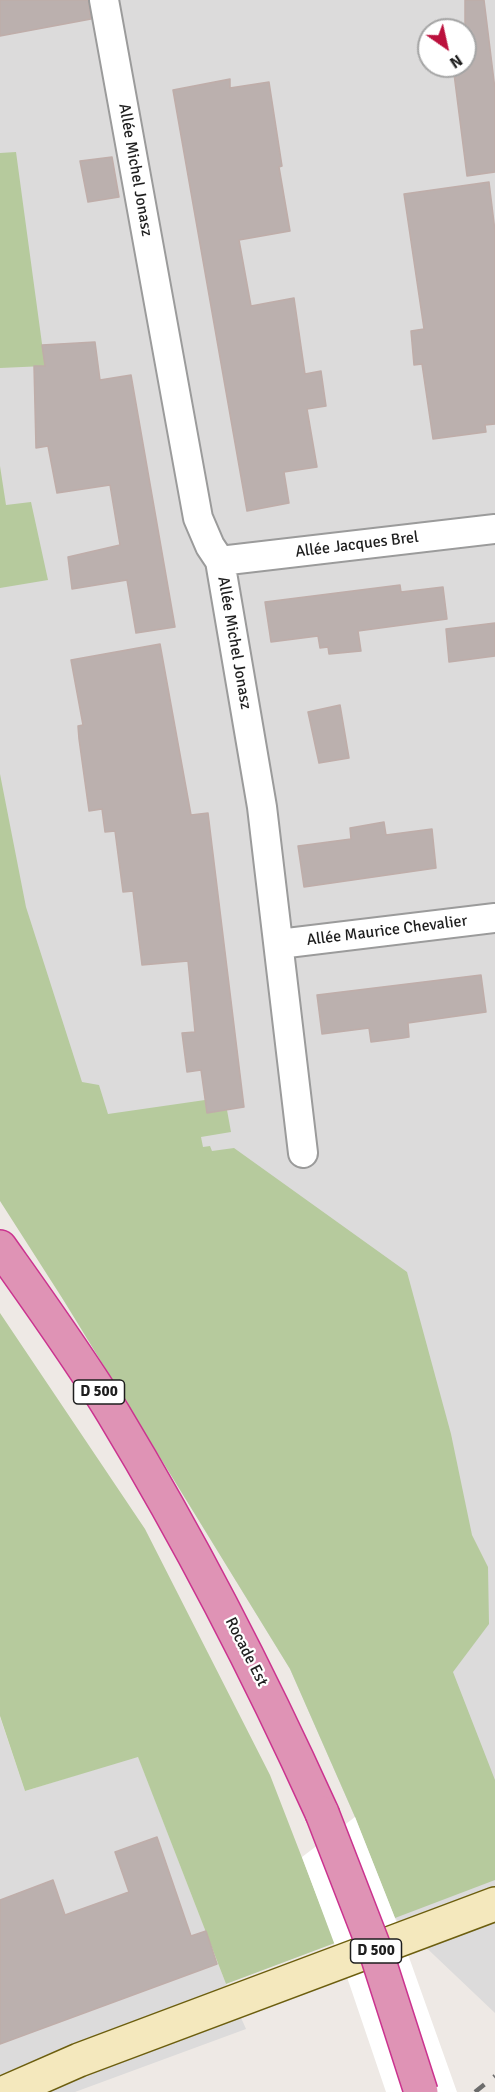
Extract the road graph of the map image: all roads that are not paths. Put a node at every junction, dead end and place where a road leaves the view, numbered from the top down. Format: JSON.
{"nodes":[{"id":1,"x":104,"y":0,"type":"edge"},
{"id":2,"x":495,"y":529,"type":"edge"},
{"id":3,"x":220,"y":561,"type":"junction"},
{"id":4,"x":495,"y":918,"type":"edge"},
{"id":5,"x":279,"y":944,"type":"junction"},
{"id":6,"x":303,"y":1153,"type":"dead end"},
{"id":7,"x":0,"y":1247,"type":"edge"},
{"id":8,"x":495,"y":1904,"type":"edge"},
{"id":9,"x":6,"y":2092,"type":"edge"},
{"id":10,"x":421,"y":2092,"type":"edge"}],
"edges":[{"from":1,"to":3,"type":"street","name":"Allée Michel Jonasz"},
{"from":2,"to":3,"type":"street","name":"Allée Jacques Brel"},
{"from":3,"to":5,"type":"street","name":"Allée Michel Jonasz"},
{"from":4,"to":5,"type":"street","name":"Allée Maurice Chevalier"},
{"from":5,"to":6,"type":"street","name":"Allée Michel Jonasz"},
{"from":7,"to":10,"type":"highway","name":"Rocade Est","number":"D 500","bridge":true},
{"from":8,"to":9,"type":"street"}]}
